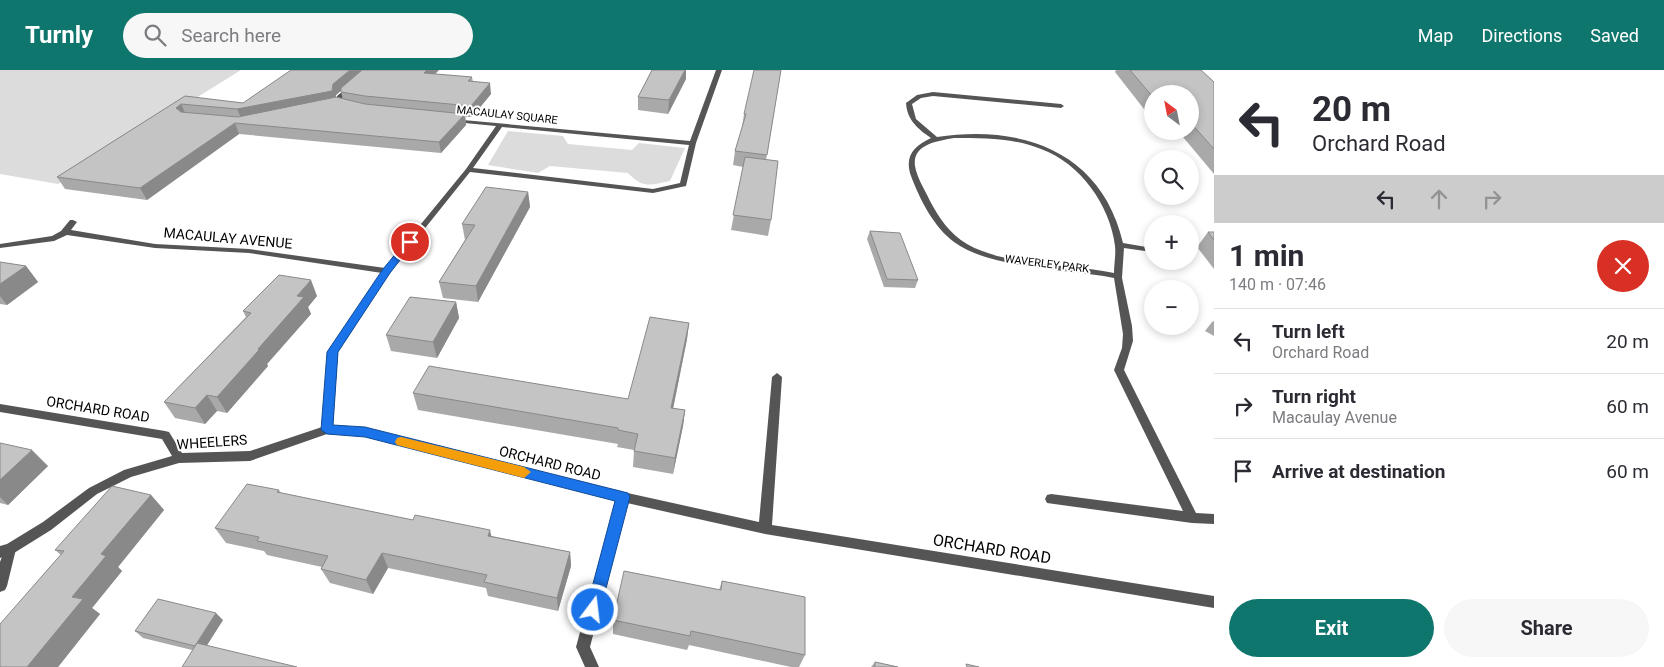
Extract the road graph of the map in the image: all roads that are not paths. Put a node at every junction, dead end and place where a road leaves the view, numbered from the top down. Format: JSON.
{"nodes":[{"id":1,"x":371,"y":70,"type":"edge"},
{"id":2,"x":719,"y":70,"type":"edge"},
{"id":3,"x":339,"y":105,"type":"junction"},
{"id":4,"x":1061,"y":106,"type":"dead end"},
{"id":5,"x":330,"y":107,"type":"edge"},
{"id":6,"x":355,"y":109,"type":"edge"},
{"id":7,"x":444,"y":119,"type":"edge"},
{"id":8,"x":500,"y":125,"type":"junction"},
{"id":9,"x":935,"y":138,"type":"junction"},
{"id":10,"x":693,"y":143,"type":"junction"},
{"id":11,"x":468,"y":170,"type":"junction"},
{"id":12,"x":73,"y":222,"type":"dead end"},
{"id":13,"x":66,"y":232,"type":"junction"},
{"id":14,"x":1119,"y":245,"type":"junction"},
{"id":15,"x":0,"y":246,"type":"edge"},
{"id":16,"x":1144,"y":249,"type":"edge"},
{"id":17,"x":386,"y":272,"type":"junction"},
{"id":18,"x":1118,"y":276,"type":"junction"},
{"id":19,"x":777,"y":377,"type":"dead end"},
{"id":20,"x":0,"y":408,"type":"edge"},
{"id":21,"x":327,"y":430,"type":"junction"},
{"id":22,"x":180,"y":458,"type":"junction"},
{"id":23,"x":623,"y":497,"type":"junction"},
{"id":24,"x":1051,"y":499,"type":"dead end"},
{"id":25,"x":1192,"y":518,"type":"junction"},
{"id":26,"x":1214,"y":519,"type":"edge"},
{"id":27,"x":765,"y":529,"type":"junction"},
{"id":28,"x":5,"y":550,"type":"edge"},
{"id":29,"x":0,"y":586,"type":"edge"},
{"id":30,"x":1214,"y":602,"type":"edge"},
{"id":31,"x":592,"y":667,"type":"edge"}],
"edges":[{"from":1,"to":3,"type":"street"},
{"from":2,"to":10,"type":"street"},
{"from":3,"to":5,"type":"street"},
{"from":3,"to":6,"type":"street"},
{"from":4,"to":9,"type":"street"},
{"from":7,"to":8,"type":"street","name":"MACAULAY SQUARE"},
{"from":8,"to":10,"type":"street","name":"MACAULAY SQUARE"},
{"from":8,"to":11,"type":"street"},
{"from":9,"to":14,"type":"street","name":"WAVERLEY PARK"},
{"from":9,"to":18,"type":"street","name":"WAVERLEY PARK"},
{"from":10,"to":11,"type":"street"},
{"from":11,"to":17,"type":"street"},
{"from":12,"to":13,"type":"street"},
{"from":13,"to":15,"type":"street"},
{"from":13,"to":17,"type":"street","name":"MACAULAY AVENUE"},
{"from":14,"to":16,"type":"street"},
{"from":14,"to":18,"type":"street","name":"WAVERLEY PARK"},
{"from":17,"to":21,"type":"street"},
{"from":18,"to":25,"type":"street","name":"WAVERLEY PARK"},
{"from":19,"to":27,"type":"street"},
{"from":20,"to":22,"type":"street","name":"ORCHARD ROAD"},
{"from":21,"to":22,"type":"street","name":"WHEELERS"},
{"from":21,"to":23,"type":"street","name":"ORCHARD ROAD"},
{"from":22,"to":28,"type":"street","name":"WHEELERS"},
{"from":23,"to":27,"type":"street","name":"ORCHARD ROAD"},
{"from":23,"to":31,"type":"street"},
{"from":24,"to":25,"type":"street"},
{"from":25,"to":26,"type":"street"},
{"from":27,"to":30,"type":"street","name":"ORCHARD ROAD"},
{"from":28,"to":29,"type":"street"}]}
